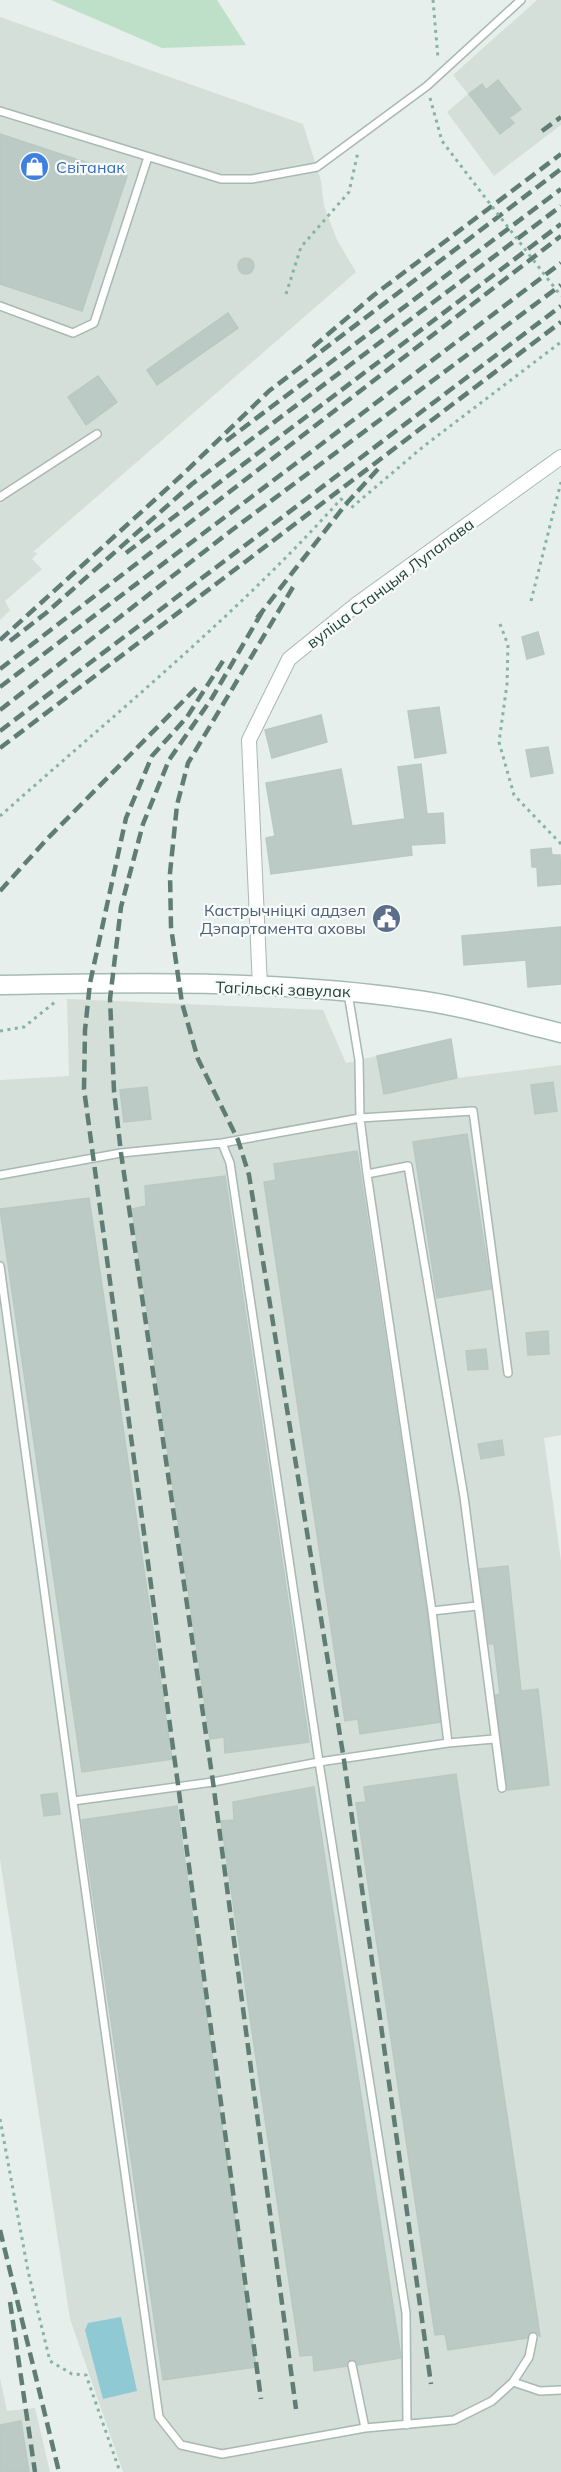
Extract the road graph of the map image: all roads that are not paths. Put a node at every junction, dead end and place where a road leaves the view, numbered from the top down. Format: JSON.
{"nodes":[{"id":1,"x":521,"y":0,"type":"edge"},
{"id":2,"x":0,"y":111,"type":"edge"},
{"id":3,"x":148,"y":157,"type":"junction"},
{"id":4,"x":0,"y":306,"type":"edge"},
{"id":5,"x":97,"y":434,"type":"dead end"},
{"id":6,"x":561,"y":457,"type":"edge"},
{"id":7,"x":0,"y":497,"type":"edge"},
{"id":8,"x":0,"y":985,"type":"edge"},
{"id":9,"x":260,"y":987,"type":"junction"},
{"id":10,"x":347,"y":991,"type":"junction"},
{"id":11,"x":561,"y":1033,"type":"edge"},
{"id":12,"x":360,"y":1118,"type":"junction"},
{"id":13,"x":222,"y":1143,"type":"junction"},
{"id":14,"x":367,"y":1174,"type":"junction"},
{"id":15,"x":0,"y":1175,"type":"edge"},
{"id":16,"x":0,"y":1266,"type":"edge"},
{"id":17,"x":508,"y":1373,"type":"dead end"},
{"id":18,"x":477,"y":1606,"type":"junction"},
{"id":19,"x":432,"y":1611,"type":"junction"},
{"id":20,"x":494,"y":1739,"type":"junction"},
{"id":21,"x":448,"y":1743,"type":"junction"},
{"id":22,"x":319,"y":1762,"type":"junction"},
{"id":23,"x":502,"y":1788,"type":"dead end"},
{"id":24,"x":73,"y":1800,"type":"junction"},
{"id":25,"x":533,"y":2337,"type":"dead end"},
{"id":26,"x":352,"y":2366,"type":"dead end"},
{"id":27,"x":513,"y":2382,"type":"junction"},
{"id":28,"x":561,"y":2390,"type":"edge"},
{"id":29,"x":407,"y":2425,"type":"junction"},
{"id":30,"x":365,"y":2428,"type":"junction"}],
"edges":[{"from":1,"to":3,"type":"lane"},
{"from":2,"to":3,"type":"lane"},
{"from":3,"to":4,"type":"lane"},
{"from":5,"to":7,"type":"lane"},
{"from":6,"to":9,"type":"street","name":"вуліца Станцыя Лупалава"},
{"from":8,"to":9,"type":"main road","name":"Тагільскі завулак"},
{"from":9,"to":10,"type":"main road","name":"Тагільскі завулак"},
{"from":10,"to":11,"type":"main road","name":"Тагільскі завулак"},
{"from":10,"to":12,"type":"lane"},
{"from":12,"to":13,"type":"lane"},
{"from":12,"to":14,"type":"lane"},
{"from":12,"to":17,"type":"lane"},
{"from":13,"to":15,"type":"lane"},
{"from":13,"to":22,"type":"lane"},
{"from":14,"to":18,"type":"lane"},
{"from":14,"to":19,"type":"lane"},
{"from":16,"to":24,"type":"lane"},
{"from":18,"to":19,"type":"lane"},
{"from":18,"to":20,"type":"lane"},
{"from":19,"to":21,"type":"lane"},
{"from":20,"to":21,"type":"lane"},
{"from":20,"to":23,"type":"lane"},
{"from":21,"to":22,"type":"lane"},
{"from":22,"to":24,"type":"lane"},
{"from":22,"to":29,"type":"lane"},
{"from":24,"to":30,"type":"lane"},
{"from":25,"to":27,"type":"lane"},
{"from":26,"to":30,"type":"lane"},
{"from":27,"to":28,"type":"lane"},
{"from":27,"to":29,"type":"lane"},
{"from":29,"to":30,"type":"lane"}]}
